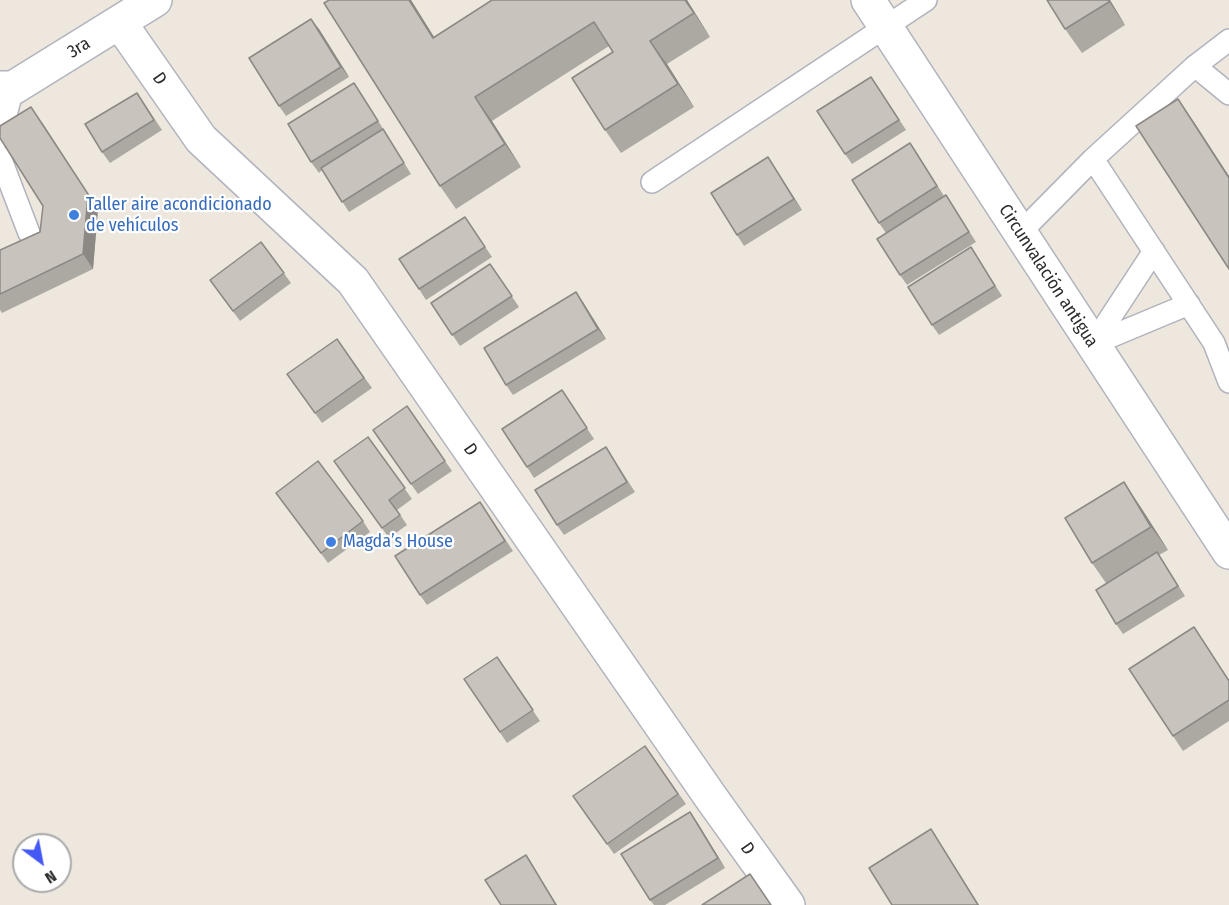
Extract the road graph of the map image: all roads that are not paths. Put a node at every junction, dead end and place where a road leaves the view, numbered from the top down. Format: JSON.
{"nodes":[{"id":1,"x":155,"y":0,"type":"edge"},
{"id":2,"x":867,"y":0,"type":"edge"},
{"id":3,"x":927,"y":0,"type":"edge"},
{"id":4,"x":120,"y":23,"type":"junction"},
{"id":5,"x":885,"y":27,"type":"junction"},
{"id":6,"x":1229,"y":40,"type":"edge"},
{"id":7,"x":1195,"y":66,"type":"junction"},
{"id":8,"x":6,"y":88,"type":"edge"},
{"id":9,"x":1229,"y":94,"type":"edge"},
{"id":10,"x":0,"y":138,"type":"edge"},
{"id":11,"x":0,"y":157,"type":"edge"},
{"id":12,"x":1093,"y":159,"type":"junction"},
{"id":13,"x":652,"y":182,"type":"dead end"},
{"id":14,"x":29,"y":233,"type":"dead end"},
{"id":15,"x":1020,"y":233,"type":"junction"},
{"id":16,"x":1154,"y":251,"type":"junction"},
{"id":17,"x":1188,"y":304,"type":"junction"},
{"id":18,"x":1093,"y":344,"type":"junction"},
{"id":19,"x":1229,"y":382,"type":"edge"},
{"id":20,"x":1225,"y":537,"type":"edge"},
{"id":21,"x":788,"y":905,"type":"edge"}],
"edges":[{"from":1,"to":4,"type":"street","name":"3ra"},
{"from":2,"to":5,"type":"street","name":"Circunvalación antigua"},
{"from":3,"to":5,"type":"lane"},
{"from":4,"to":8,"type":"street","name":"3ra"},
{"from":4,"to":21,"type":"street","name":"D"},
{"from":5,"to":13,"type":"lane"},
{"from":5,"to":15,"type":"street","name":"Circunvalación antigua"},
{"from":6,"to":7,"type":"lane"},
{"from":7,"to":9,"type":"lane"},
{"from":7,"to":12,"type":"lane"},
{"from":8,"to":10,"type":"lane"},
{"from":11,"to":14,"type":"lane"},
{"from":12,"to":15,"type":"lane"},
{"from":12,"to":16,"type":"lane"},
{"from":15,"to":18,"type":"street","name":"Circunvalación antigua"},
{"from":16,"to":17,"type":"lane"},
{"from":16,"to":18,"type":"lane"},
{"from":17,"to":18,"type":"lane"},
{"from":17,"to":19,"type":"lane"},
{"from":18,"to":20,"type":"street","name":"Circunvalación antigua"}]}
